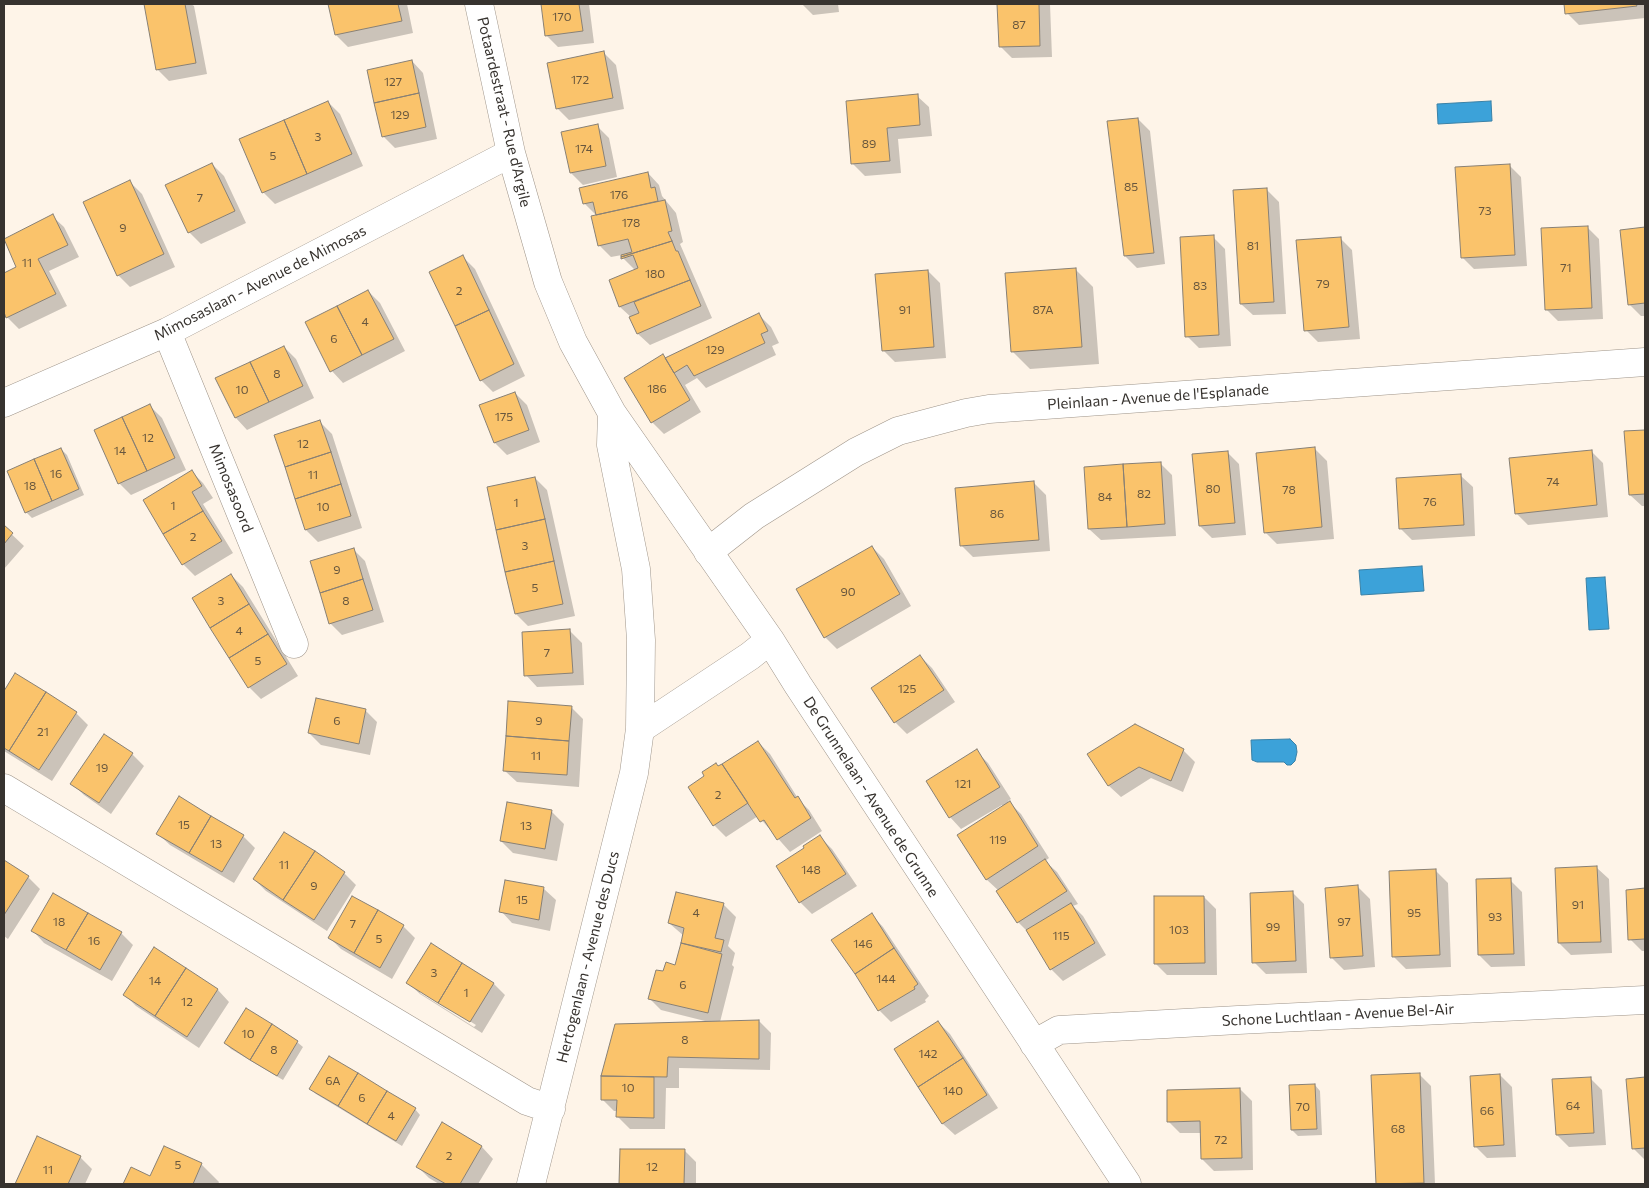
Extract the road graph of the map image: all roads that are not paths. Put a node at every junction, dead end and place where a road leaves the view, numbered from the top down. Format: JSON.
{"nodes":[{"id":1,"x":479,"y":4,"type":"edge"},
{"id":2,"x":511,"y":153,"type":"junction"},
{"id":3,"x":167,"y":332,"type":"junction"},
{"id":4,"x":1645,"y":362,"type":"edge"},
{"id":5,"x":4,"y":402,"type":"edge"},
{"id":6,"x":612,"y":413,"type":"junction"},
{"id":7,"x":708,"y":552,"type":"junction"},
{"id":8,"x":770,"y":640,"type":"junction"},
{"id":9,"x":294,"y":644,"type":"dead end"},
{"id":10,"x":640,"y":729,"type":"junction"},
{"id":11,"x":4,"y":788,"type":"edge"},
{"id":12,"x":1645,"y":1000,"type":"edge"},
{"id":13,"x":1034,"y":1044,"type":"junction"},
{"id":14,"x":550,"y":1109,"type":"junction"},
{"id":15,"x":532,"y":1184,"type":"edge"},
{"id":16,"x":1127,"y":1184,"type":"edge"}],
"edges":[{"from":1,"to":2,"type":"street","name":"Potaardestraat - Rue d'Argile"},
{"from":2,"to":3,"type":"street","name":"Mimosaslaan - Avenue de Mimosas"},
{"from":2,"to":6,"type":"street","name":"Potaardestraat - Rue d'Argile"},
{"from":3,"to":5,"type":"street","name":"Mimosaslaan - Avenue de Mimosas"},
{"from":3,"to":9,"type":"street","name":"Mimosasoord"},
{"from":4,"to":7,"type":"street","name":"Pleinlaan - Avenue de l'Esplanade"},
{"from":6,"to":7,"type":"street","name":"De Grunnelaan - Avenue de Grunne"},
{"from":6,"to":10,"type":"street","name":"Hertogenlaan - Avenue des Ducs"},
{"from":7,"to":8,"type":"street","name":"De Grunnelaan - Avenue de Grunne"},
{"from":8,"to":10,"type":"street"},
{"from":8,"to":13,"type":"street","name":"De Grunnelaan - Avenue de Grunne"},
{"from":10,"to":14,"type":"street","name":"Hertogenlaan - Avenue des Ducs"},
{"from":11,"to":14,"type":"street"},
{"from":12,"to":13,"type":"street","name":"Schone Luchtlaan - Avenue Bel-Air"},
{"from":13,"to":16,"type":"street","name":"De Grunnelaan - Avenue de Grunne"},
{"from":14,"to":15,"type":"street","name":"Hertogenlaan - Avenue des Ducs"}]}
